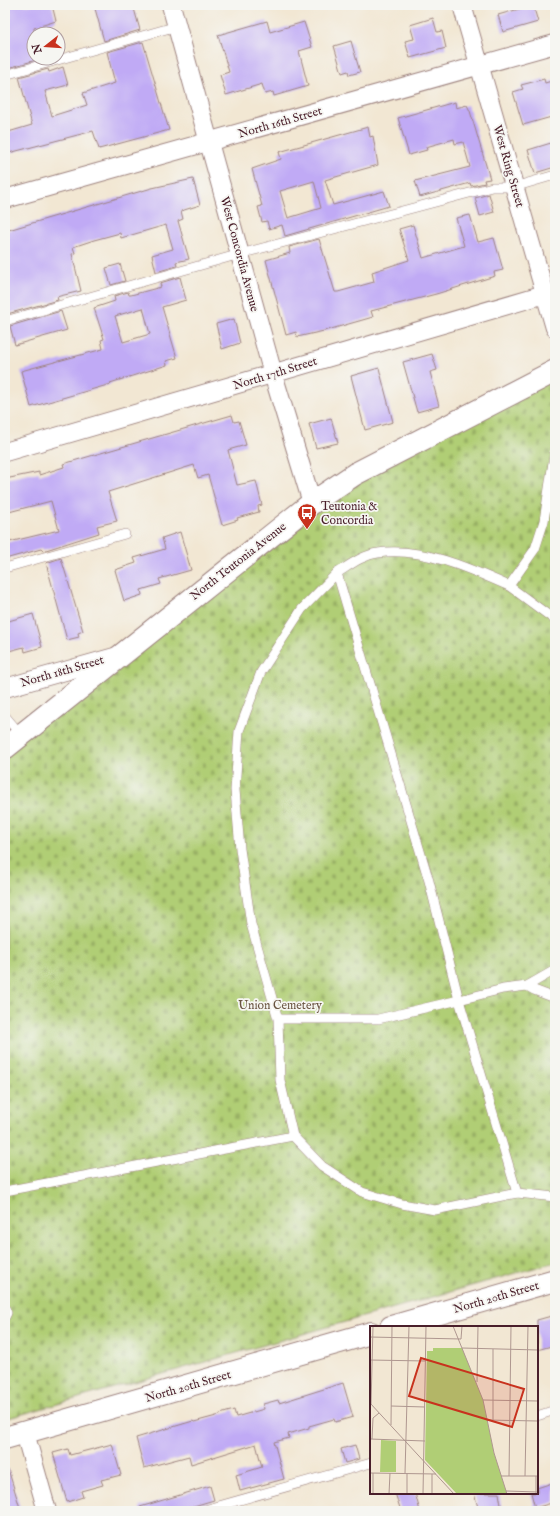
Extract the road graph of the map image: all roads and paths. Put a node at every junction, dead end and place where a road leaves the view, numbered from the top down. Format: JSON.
{"nodes":[{"id":1,"x":171,"y":5,"type":"edge"},
{"id":2,"x":462,"y":5,"type":"edge"},
{"id":3,"x":177,"y":26,"type":"junction"},
{"id":4,"x":555,"y":44,"type":"edge"},
{"id":5,"x":480,"y":65,"type":"junction"},
{"id":6,"x":5,"y":75,"type":"edge"},
{"id":7,"x":209,"y":142,"type":"junction"},
{"id":8,"x":555,"y":175,"type":"edge"},
{"id":9,"x":514,"y":187,"type":"junction"},
{"id":10,"x":5,"y":199,"type":"edge"},
{"id":11,"x":240,"y":254,"type":"junction"},
{"id":12,"x":545,"y":294,"type":"junction"},
{"id":13,"x":5,"y":321,"type":"edge"},
{"id":14,"x":555,"y":328,"type":"edge"},
{"id":15,"x":555,"y":371,"type":"edge"},
{"id":16,"x":273,"y":374,"type":"junction"},
{"id":17,"x":555,"y":449,"type":"edge"},
{"id":18,"x":5,"y":452,"type":"edge"},
{"id":19,"x":312,"y":503,"type":"junction"},
{"id":20,"x":125,"y":534,"type":"dead end"},
{"id":21,"x":5,"y":568,"type":"edge"},
{"id":22,"x":337,"y":573,"type":"junction"},
{"id":23,"x":508,"y":586,"type":"junction"},
{"id":24,"x":555,"y":620,"type":"edge"},
{"id":25,"x":120,"y":655,"type":"junction"},
{"id":26,"x":6,"y":688,"type":"edge"},
{"id":27,"x":5,"y":716,"type":"edge"},
{"id":28,"x":13,"y":742,"type":"edge"},
{"id":29,"x":555,"y":970,"type":"edge"},
{"id":30,"x":527,"y":986,"type":"junction"},
{"id":31,"x":555,"y":998,"type":"edge"},
{"id":32,"x":459,"y":1000,"type":"junction"},
{"id":33,"x":278,"y":1019,"type":"junction"},
{"id":34,"x":293,"y":1136,"type":"junction"},
{"id":35,"x":5,"y":1190,"type":"edge"},
{"id":36,"x":517,"y":1192,"type":"junction"},
{"id":37,"x":555,"y":1197,"type":"edge"},
{"id":38,"x":555,"y":1280,"type":"edge"},
{"id":39,"x":5,"y":1308,"type":"edge"},
{"id":40,"x":5,"y":1317,"type":"edge"},
{"id":41,"x":394,"y":1326,"type":"edge"},
{"id":42,"x":370,"y":1333,"type":"edge"},
{"id":43,"x":555,"y":1410,"type":"edge"},
{"id":44,"x":538,"y":1416,"type":"edge"},
{"id":45,"x":15,"y":1436,"type":"edge"},
{"id":46,"x":370,"y":1463,"type":"edge"},
{"id":47,"x":47,"y":1511,"type":"edge"},
{"id":48,"x":201,"y":1511,"type":"edge"}],
"edges":[{"from":1,"to":3,"type":"street","name":"West Concordia Avenue"},
{"from":2,"to":5,"type":"street","name":"West Ring Street"},
{"from":3,"to":6,"type":"lane"},
{"from":3,"to":7,"type":"street","name":"West Concordia Avenue"},
{"from":4,"to":5,"type":"street","name":"North 16th Street"},
{"from":5,"to":7,"type":"street","name":"North 16th Street"},
{"from":5,"to":9,"type":"street","name":"West Ring Street"},
{"from":7,"to":10,"type":"street","name":"North 16th Street"},
{"from":7,"to":11,"type":"street","name":"West Concordia Avenue"},
{"from":8,"to":9,"type":"lane"},
{"from":9,"to":11,"type":"lane"},
{"from":9,"to":12,"type":"street","name":"West Ring Street"},
{"from":11,"to":13,"type":"lane"},
{"from":11,"to":16,"type":"street","name":"West Concordia Avenue"},
{"from":12,"to":14,"type":"street","name":"West Ring Street"},
{"from":12,"to":16,"type":"street","name":"North 17th Street"},
{"from":15,"to":19,"type":"main road","name":"North Teutonia Avenue"},
{"from":16,"to":18,"type":"street","name":"North 17th Street"},
{"from":16,"to":19,"type":"street","name":"West Concordia Avenue"},
{"from":17,"to":23,"type":"lane"},
{"from":19,"to":25,"type":"main road","name":"North Teutonia Avenue"},
{"from":20,"to":21,"type":"lane"},
{"from":22,"to":23,"type":"lane"},
{"from":22,"to":32,"type":"lane"},
{"from":22,"to":33,"type":"lane"},
{"from":23,"to":24,"type":"lane"},
{"from":25,"to":26,"type":"street","name":"North 18th Street"},
{"from":25,"to":28,"type":"main road","name":"North Teutonia Avenue"},
{"from":27,"to":28,"type":"lane"},
{"from":29,"to":30,"type":"lane"},
{"from":30,"to":31,"type":"lane"},
{"from":30,"to":32,"type":"lane"},
{"from":32,"to":33,"type":"lane"},
{"from":32,"to":36,"type":"lane"},
{"from":33,"to":34,"type":"lane"},
{"from":34,"to":35,"type":"lane"},
{"from":34,"to":36,"type":"lane"},
{"from":36,"to":37,"type":"lane"},
{"from":38,"to":41,"type":"main road","name":"North 20th Street"},
{"from":39,"to":40,"type":"lane"},
{"from":42,"to":45,"type":"main road","name":"North 20th Street"},
{"from":43,"to":44,"type":"lane"},
{"from":45,"to":47,"type":"street"},
{"from":46,"to":48,"type":"lane"}]}
